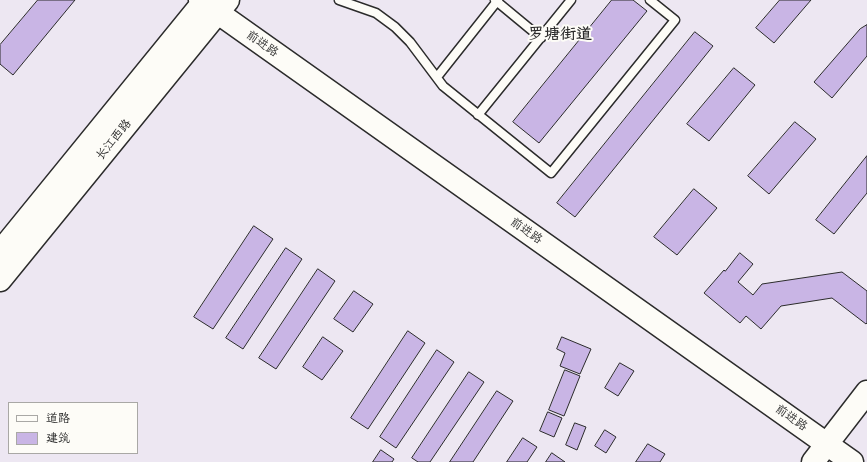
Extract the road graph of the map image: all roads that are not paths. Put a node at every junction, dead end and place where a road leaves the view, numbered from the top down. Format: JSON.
{"nodes":[{"id":1,"x":339,"y":0,"type":"edge"},
{"id":2,"x":571,"y":0,"type":"edge"},
{"id":3,"x":650,"y":0,"type":"edge"},
{"id":4,"x":497,"y":1,"type":"edge"},
{"id":5,"x":211,"y":3,"type":"edge"},
{"id":6,"x":541,"y":38,"type":"junction"},
{"id":7,"x":437,"y":77,"type":"junction"},
{"id":8,"x":478,"y":115,"type":"junction"},
{"id":9,"x":0,"y":252,"type":"edge"},
{"id":10,"x":0,"y":280,"type":"edge"},
{"id":11,"x":867,"y":392,"type":"edge"},
{"id":12,"x":828,"y":444,"type":"junction"},
{"id":13,"x":813,"y":462,"type":"edge"},
{"id":14,"x":852,"y":462,"type":"edge"}],
"edges":[{"from":1,"to":7,"type":"lane"},
{"from":2,"to":6,"type":"lane"},
{"from":3,"to":8,"type":"lane"},
{"from":4,"to":6,"type":"lane"},
{"from":4,"to":7,"type":"lane"},
{"from":5,"to":9,"type":"street","name":"长江西路"},
{"from":5,"to":10,"type":"street","name":"长江西路"},
{"from":5,"to":12,"type":"street","name":"前进路"},
{"from":6,"to":8,"type":"lane"},
{"from":7,"to":8,"type":"lane"},
{"from":11,"to":12,"type":"street"},
{"from":12,"to":13,"type":"street"},
{"from":12,"to":14,"type":"street","name":"前进路"}]}
